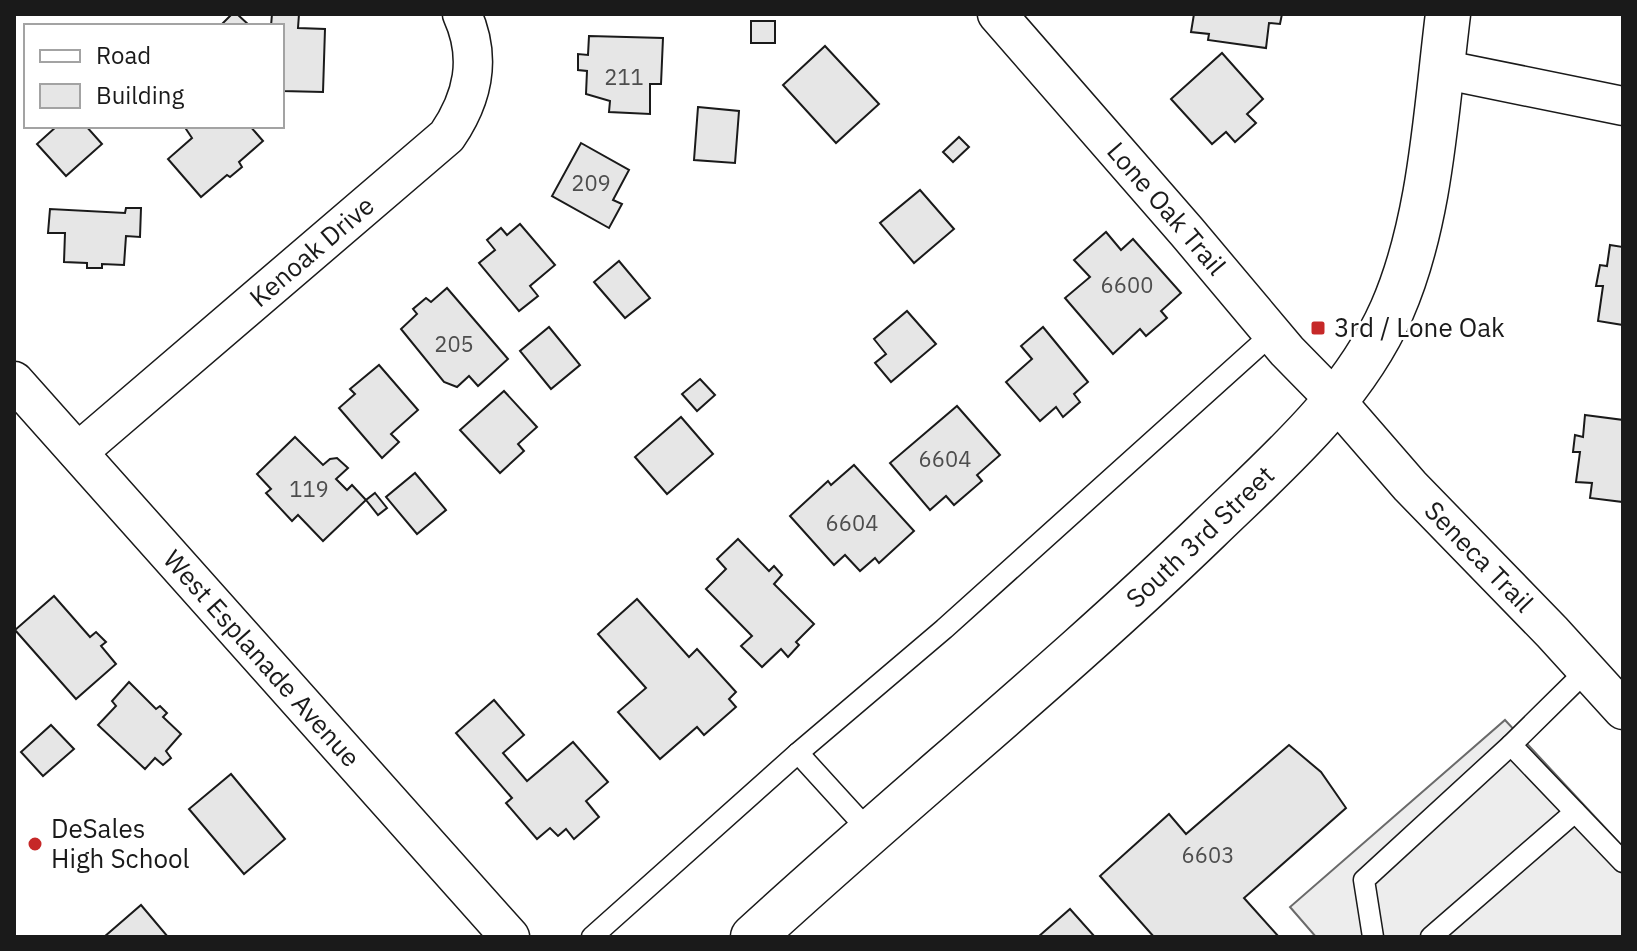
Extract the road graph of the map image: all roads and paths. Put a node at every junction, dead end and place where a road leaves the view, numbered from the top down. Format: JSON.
{"nodes":[{"id":1,"x":462,"y":14,"type":"edge"},
{"id":2,"x":997,"y":14,"type":"edge"},
{"id":3,"x":1448,"y":14,"type":"edge"},
{"id":4,"x":1441,"y":69,"type":"junction"},
{"id":5,"x":1623,"y":106,"type":"edge"},
{"id":6,"x":1273,"y":333,"type":"junction"},
{"id":7,"x":14,"y":381,"type":"edge"},
{"id":8,"x":1337,"y":402,"type":"junction"},
{"id":9,"x":78,"y":452,"type":"junction"},
{"id":10,"x":1587,"y":670,"type":"junction"},
{"id":11,"x":1623,"y":710,"type":"edge"},
{"id":12,"x":1511,"y":745,"type":"junction"},
{"id":13,"x":798,"y":753,"type":"junction"},
{"id":14,"x":1575,"y":812,"type":"junction"},
{"id":15,"x":870,"y":832,"type":"junction"},
{"id":16,"x":1623,"y":862,"type":"edge"},
{"id":17,"x":510,"y":937,"type":"edge"},
{"id":18,"x":592,"y":937,"type":"edge"},
{"id":19,"x":753,"y":937,"type":"edge"},
{"id":20,"x":1373,"y":937,"type":"edge"},
{"id":21,"x":1431,"y":937,"type":"edge"}],
"edges":[{"from":1,"to":9,"type":"street","name":"Kenoak Drive"},
{"from":2,"to":6,"type":"street","name":"Lone Oak Trail"},
{"from":3,"to":4,"type":"street","name":"South 3rd Street"},
{"from":4,"to":5,"type":"street"},
{"from":4,"to":8,"type":"street","name":"South 3rd Street"},
{"from":6,"to":8,"type":"street","name":"Lone Oak Trail"},
{"from":6,"to":13,"type":"lane"},
{"from":7,"to":9,"type":"street","name":"West Esplanade Avenue"},
{"from":8,"to":10,"type":"street","name":"Seneca Trail"},
{"from":8,"to":15,"type":"street","name":"South 3rd Street"},
{"from":9,"to":17,"type":"street","name":"West Esplanade Avenue"},
{"from":10,"to":11,"type":"street","name":"Seneca Trail"},
{"from":10,"to":12,"type":"lane"},
{"from":12,"to":14,"type":"lane"},
{"from":12,"to":20,"type":"lane"},
{"from":13,"to":15,"type":"lane"},
{"from":13,"to":18,"type":"lane"},
{"from":14,"to":16,"type":"lane"},
{"from":14,"to":21,"type":"lane"},
{"from":15,"to":19,"type":"street","name":"South 3rd Street"}]}
